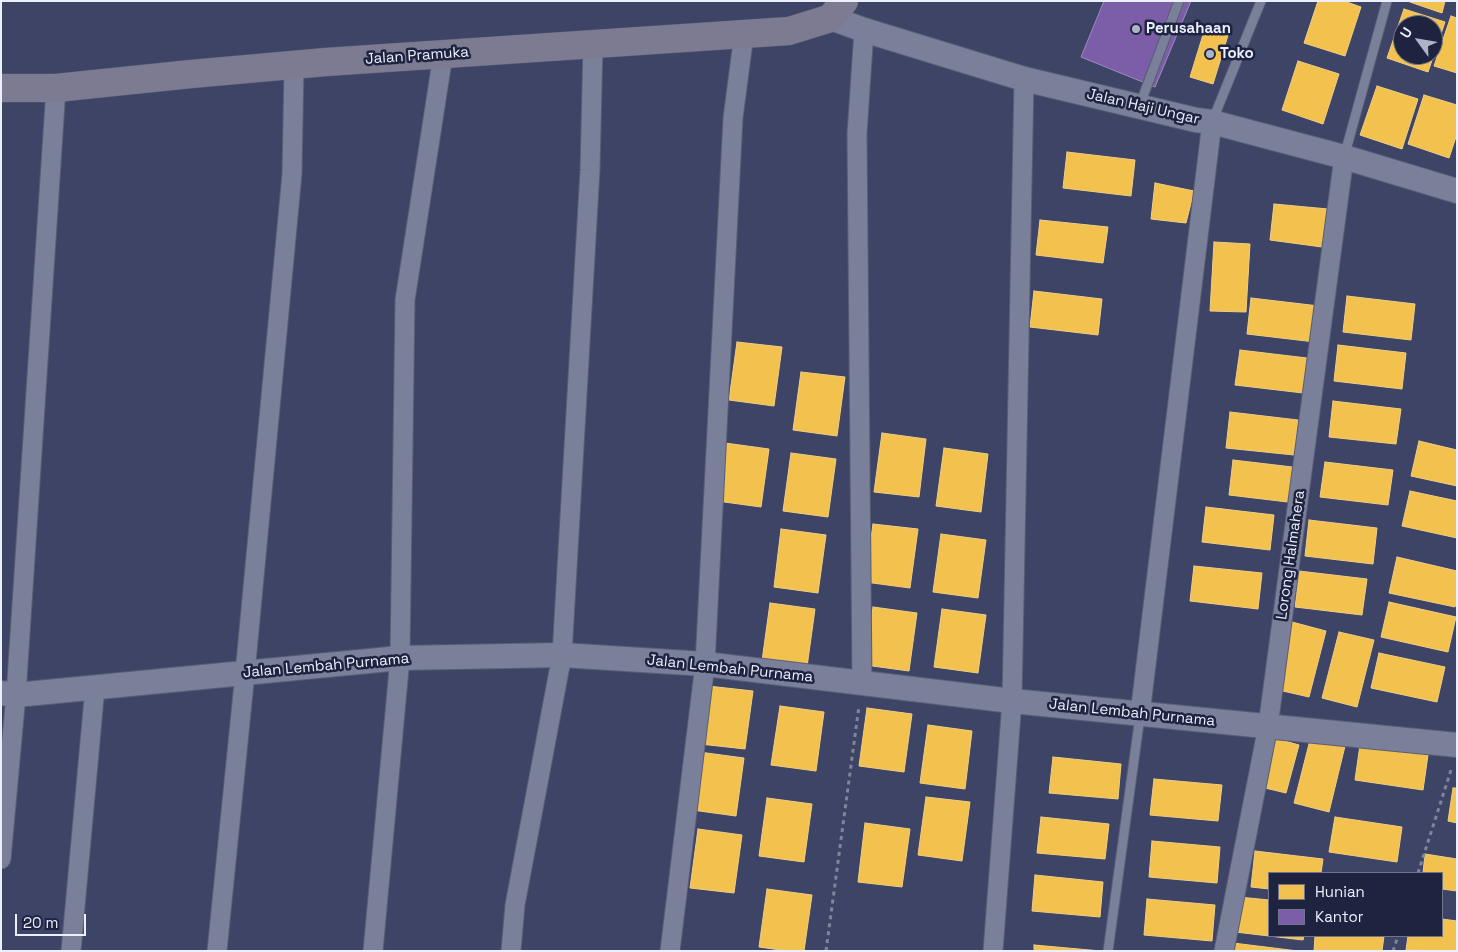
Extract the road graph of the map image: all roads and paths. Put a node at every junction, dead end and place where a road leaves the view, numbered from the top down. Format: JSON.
{"nodes":[{"id":1,"x":1180,"y":1,"type":"edge"},
{"id":2,"x":1261,"y":1,"type":"edge"},
{"id":3,"x":1387,"y":1,"type":"edge"},
{"id":4,"x":838,"y":9,"type":"edge"},
{"id":5,"x":864,"y":30,"type":"junction"},
{"id":6,"x":744,"y":34,"type":"junction"},
{"id":7,"x":593,"y":44,"type":"junction"},
{"id":8,"x":444,"y":55,"type":"junction"},
{"id":9,"x":294,"y":66,"type":"junction"},
{"id":10,"x":1024,"y":79,"type":"junction"},
{"id":11,"x":1,"y":88,"type":"edge"},
{"id":12,"x":56,"y":88,"type":"junction"},
{"id":13,"x":1139,"y":107,"type":"junction"},
{"id":14,"x":1212,"y":122,"type":"junction"},
{"id":15,"x":1344,"y":157,"type":"junction"},
{"id":16,"x":1457,"y":191,"type":"edge"},
{"id":17,"x":562,"y":656,"type":"junction"},
{"id":18,"x":400,"y":658,"type":"junction"},
{"id":19,"x":705,"y":664,"type":"junction"},
{"id":20,"x":246,"y":673,"type":"junction"},
{"id":21,"x":862,"y":683,"type":"junction"},
{"id":22,"x":95,"y":687,"type":"junction"},
{"id":23,"x":9,"y":694,"type":"edge"},
{"id":24,"x":1012,"y":701,"type":"junction"},
{"id":25,"x":1140,"y":714,"type":"junction"},
{"id":26,"x":1268,"y":726,"type":"junction"},
{"id":27,"x":1455,"y":752,"type":"edge"},
{"id":28,"x":1,"y":859,"type":"edge"},
{"id":29,"x":1418,"y":872,"type":"edge"},
{"id":30,"x":1398,"y":937,"type":"edge"},
{"id":31,"x":71,"y":951,"type":"edge"},
{"id":32,"x":217,"y":951,"type":"edge"},
{"id":33,"x":373,"y":951,"type":"edge"},
{"id":34,"x":511,"y":951,"type":"edge"},
{"id":35,"x":670,"y":951,"type":"edge"},
{"id":36,"x":826,"y":951,"type":"edge"},
{"id":37,"x":993,"y":951,"type":"edge"},
{"id":38,"x":1108,"y":951,"type":"edge"},
{"id":39,"x":1224,"y":951,"type":"edge"},
{"id":40,"x":1394,"y":951,"type":"edge"}],
"edges":[{"from":1,"to":13,"type":"lane"},
{"from":2,"to":14,"type":"lane"},
{"from":3,"to":15,"type":"lane"},
{"from":4,"to":5,"type":"street","name":"Jalan Haji Ungar"},
{"from":4,"to":6,"type":"main road","name":"Jalan Pramuka"},
{"from":5,"to":10,"type":"street","name":"Jalan Haji Ungar"},
{"from":5,"to":21,"type":"street"},
{"from":6,"to":7,"type":"main road","name":"Jalan Pramuka"},
{"from":6,"to":19,"type":"street"},
{"from":7,"to":8,"type":"main road","name":"Jalan Pramuka"},
{"from":7,"to":17,"type":"street"},
{"from":8,"to":9,"type":"main road","name":"Jalan Pramuka"},
{"from":8,"to":18,"type":"street"},
{"from":9,"to":12,"type":"main road","name":"Jalan Pramuka"},
{"from":9,"to":20,"type":"street"},
{"from":10,"to":13,"type":"street","name":"Jalan Haji Ungar"},
{"from":10,"to":24,"type":"street"},
{"from":11,"to":12,"type":"main road","name":"Jalan Pramuka"},
{"from":12,"to":23,"type":"street"},
{"from":13,"to":14,"type":"street","name":"Jalan Haji Ungar"},
{"from":14,"to":15,"type":"street","name":"Jalan Haji Ungar"},
{"from":14,"to":25,"type":"street"},
{"from":15,"to":16,"type":"street","name":"Jalan Haji Ungar"},
{"from":15,"to":26,"type":"street","name":"Lorong Halmahera"},
{"from":17,"to":18,"type":"street","name":"Jalan Lembah Purnama"},
{"from":17,"to":19,"type":"street","name":"Jalan Lembah Purnama"},
{"from":17,"to":34,"type":"street"},
{"from":18,"to":20,"type":"street","name":"Jalan Lembah Purnama"},
{"from":18,"to":33,"type":"street"},
{"from":19,"to":21,"type":"street","name":"Jalan Lembah Purnama"},
{"from":19,"to":35,"type":"street"},
{"from":20,"to":22,"type":"street","name":"Jalan Lembah Purnama"},
{"from":20,"to":32,"type":"street"},
{"from":21,"to":24,"type":"street","name":"Jalan Lembah Purnama"},
{"from":21,"to":36,"type":"path"},
{"from":22,"to":23,"type":"street","name":"Jalan Lembah Purnama"},
{"from":22,"to":31,"type":"street"},
{"from":23,"to":28,"type":"street"},
{"from":24,"to":25,"type":"street","name":"Jalan Lembah Purnama"},
{"from":24,"to":37,"type":"street"},
{"from":25,"to":26,"type":"street","name":"Jalan Lembah Purnama"},
{"from":25,"to":38,"type":"lane"},
{"from":26,"to":27,"type":"street","name":"Jalan Lembah Purnama"},
{"from":26,"to":39,"type":"street","name":"Lorong Halmahera"},
{"from":27,"to":29,"type":"path"},
{"from":30,"to":40,"type":"path"}]}
